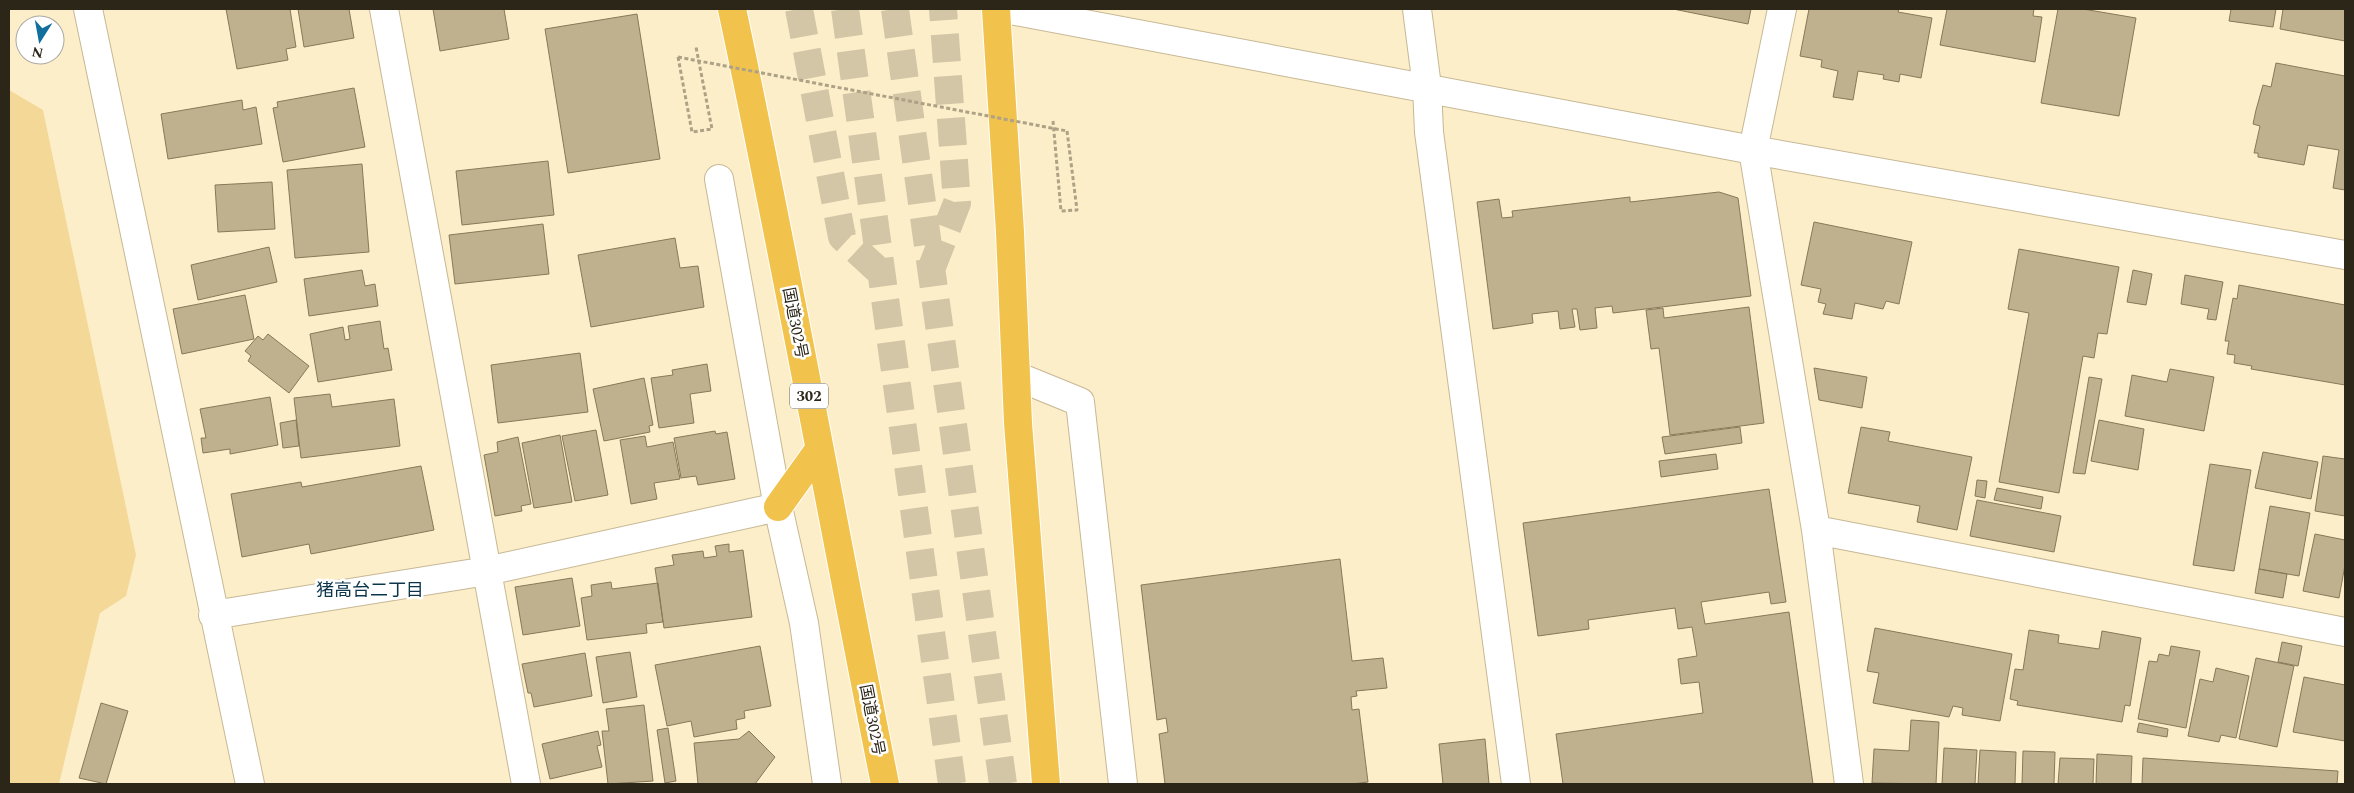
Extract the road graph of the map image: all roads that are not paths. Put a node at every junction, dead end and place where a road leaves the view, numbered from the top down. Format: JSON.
{"nodes":[{"id":1,"x":88,"y":9,"type":"edge"},
{"id":2,"x":384,"y":9,"type":"edge"},
{"id":3,"x":732,"y":9,"type":"edge"},
{"id":4,"x":996,"y":9,"type":"edge"},
{"id":5,"x":1005,"y":9,"type":"edge"},
{"id":6,"x":1417,"y":9,"type":"edge"},
{"id":7,"x":1782,"y":9,"type":"edge"},
{"id":8,"x":1427,"y":87,"type":"junction"},
{"id":9,"x":1753,"y":150,"type":"junction"},
{"id":10,"x":719,"y":179,"type":"dead end"},
{"id":11,"x":2345,"y":255,"type":"edge"},
{"id":12,"x":1016,"y":376,"type":"junction"},
{"id":13,"x":818,"y":451,"type":"junction"},
{"id":14,"x":778,"y":507,"type":"junction"},
{"id":15,"x":1816,"y":530,"type":"junction"},
{"id":16,"x":488,"y":571,"type":"junction"},
{"id":17,"x":213,"y":615,"type":"junction"},
{"id":18,"x":2345,"y":632,"type":"edge"},
{"id":19,"x":250,"y":784,"type":"edge"},
{"id":20,"x":526,"y":784,"type":"edge"},
{"id":21,"x":827,"y":784,"type":"edge"},
{"id":22,"x":885,"y":784,"type":"edge"},
{"id":23,"x":1046,"y":784,"type":"edge"},
{"id":24,"x":1123,"y":784,"type":"edge"},
{"id":25,"x":1516,"y":784,"type":"edge"},
{"id":26,"x":1849,"y":784,"type":"edge"}],
"edges":[{"from":1,"to":17,"type":"street"},
{"from":2,"to":16,"type":"street"},
{"from":3,"to":13,"type":"highway","name":"国道302号","number":"302"},
{"from":4,"to":12,"type":"highway"},
{"from":5,"to":8,"type":"street"},
{"from":6,"to":8,"type":"street"},
{"from":7,"to":9,"type":"street"},
{"from":8,"to":9,"type":"street"},
{"from":8,"to":25,"type":"street"},
{"from":9,"to":11,"type":"street"},
{"from":9,"to":15,"type":"street"},
{"from":10,"to":14,"type":"street"},
{"from":12,"to":23,"type":"highway"},
{"from":12,"to":24,"type":"street"},
{"from":13,"to":14,"type":"highway"},
{"from":13,"to":22,"type":"highway","name":"国道302号","number":"302"},
{"from":14,"to":16,"type":"street"},
{"from":14,"to":21,"type":"street"},
{"from":15,"to":18,"type":"street"},
{"from":15,"to":26,"type":"street"},
{"from":16,"to":17,"type":"street"},
{"from":16,"to":20,"type":"street"},
{"from":17,"to":19,"type":"street"}]}
